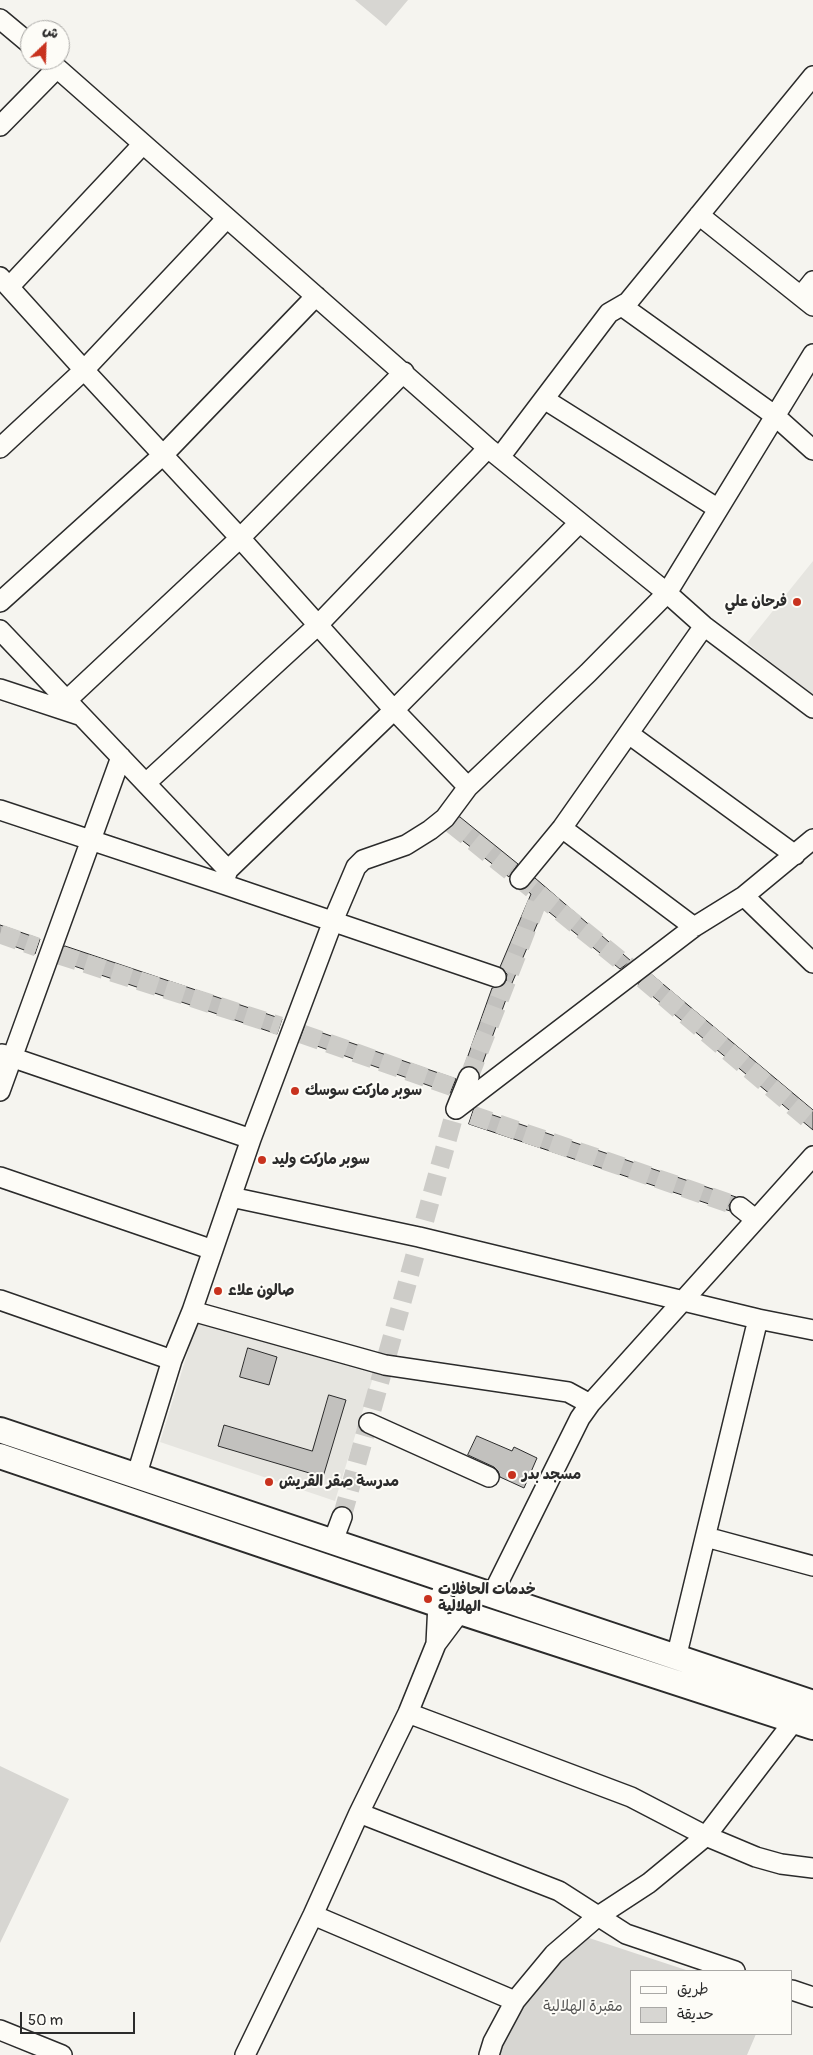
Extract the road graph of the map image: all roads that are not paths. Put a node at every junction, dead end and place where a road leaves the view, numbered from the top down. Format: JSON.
{"nodes":[{"id":1,"x":0,"y":19,"type":"edge"},
{"id":2,"x":20,"y":36,"type":"edge"},
{"id":3,"x":48,"y":70,"type":"edge"},
{"id":4,"x":60,"y":70,"type":"edge"},
{"id":5,"x":813,"y":76,"type":"edge"},
{"id":6,"x":0,"y":126,"type":"edge"},
{"id":7,"x":143,"y":144,"type":"junction"},
{"id":8,"x":699,"y":215,"type":"junction"},
{"id":9,"x":227,"y":218,"type":"junction"},
{"id":10,"x":813,"y":281,"type":"edge"},
{"id":11,"x":5,"y":289,"type":"edge"},
{"id":12,"x":316,"y":296,"type":"junction"},
{"id":13,"x":807,"y":301,"type":"edge"},
{"id":14,"x":622,"y":306,"type":"junction"},
{"id":15,"x":813,"y":354,"type":"edge"},
{"id":16,"x":84,"y":370,"type":"junction"},
{"id":17,"x":404,"y":372,"type":"junction"},
{"id":18,"x":544,"y":399,"type":"junction"},
{"id":19,"x":774,"y":415,"type":"junction"},
{"id":20,"x":0,"y":448,"type":"edge"},
{"id":21,"x":813,"y":450,"type":"edge"},
{"id":22,"x":494,"y":453,"type":"junction"},
{"id":23,"x":164,"y":454,"type":"junction"},
{"id":24,"x":717,"y":508,"type":"junction"},
{"id":25,"x":579,"y":523,"type":"junction"},
{"id":26,"x":240,"y":538,"type":"junction"},
{"id":27,"x":666,"y":593,"type":"junction"},
{"id":28,"x":0,"y":602,"type":"edge"},
{"id":29,"x":318,"y":626,"type":"junction"},
{"id":30,"x":704,"y":626,"type":"junction"},
{"id":31,"x":0,"y":630,"type":"edge"},
{"id":32,"x":0,"y":689,"type":"edge"},
{"id":33,"x":67,"y":700,"type":"junction"},
{"id":34,"x":813,"y":708,"type":"edge"},
{"id":35,"x":394,"y":710,"type":"junction"},
{"id":36,"x":82,"y":716,"type":"junction"},
{"id":37,"x":629,"y":734,"type":"junction"},
{"id":38,"x":121,"y":758,"type":"junction"},
{"id":39,"x":146,"y":783,"type":"junction"},
{"id":40,"x":468,"y":787,"type":"junction"},
{"id":41,"x":0,"y":810,"type":"edge"},
{"id":42,"x":562,"y":828,"type":"junction"},
{"id":43,"x":813,"y":839,"type":"edge"},
{"id":44,"x":90,"y":840,"type":"junction"},
{"id":45,"x":795,"y":855,"type":"junction"},
{"id":46,"x":226,"y":877,"type":"junction"},
{"id":47,"x":520,"y":879,"type":"dead end"},
{"id":48,"x":744,"y":896,"type":"junction"},
{"id":49,"x":333,"y":922,"type":"junction"},
{"id":50,"x":694,"y":927,"type":"junction"},
{"id":51,"x":813,"y":963,"type":"edge"},
{"id":52,"x":496,"y":977,"type":"dead end"},
{"id":53,"x":6,"y":1055,"type":"edge"},
{"id":54,"x":462,"y":1085,"type":"tunnel mouth"},
{"id":55,"x":0,"y":1091,"type":"edge"},
{"id":56,"x":251,"y":1139,"type":"junction"},
{"id":57,"x":813,"y":1156,"type":"edge"},
{"id":58,"x":0,"y":1178,"type":"edge"},
{"id":59,"x":231,"y":1197,"type":"junction"},
{"id":60,"x":740,"y":1207,"type":"tunnel mouth"},
{"id":61,"x":756,"y":1219,"type":"junction"},
{"id":62,"x":213,"y":1250,"type":"junction"},
{"id":63,"x":682,"y":1299,"type":"junction"},
{"id":64,"x":0,"y":1300,"type":"edge"},
{"id":65,"x":192,"y":1310,"type":"junction"},
{"id":66,"x":758,"y":1319,"type":"junction"},
{"id":67,"x":813,"y":1330,"type":"edge"},
{"id":68,"x":172,"y":1360,"type":"junction"},
{"id":69,"x":590,"y":1404,"type":"junction"},
{"id":70,"x":369,"y":1423,"type":"dead end"},
{"id":71,"x":0,"y":1430,"type":"edge"},
{"id":72,"x":0,"y":1456,"type":"edge"},
{"id":73,"x":136,"y":1476,"type":"junction"},
{"id":74,"x":489,"y":1477,"type":"dead end"},
{"id":75,"x":342,"y":1518,"type":"tunnel mouth"},
{"id":76,"x":706,"y":1538,"type":"junction"},
{"id":77,"x":334,"y":1541,"type":"junction"},
{"id":78,"x":813,"y":1566,"type":"edge"},
{"id":79,"x":457,"y":1584,"type":"junction"},
{"id":80,"x":492,"y":1595,"type":"junction"},
{"id":81,"x":438,"y":1603,"type":"junction"},
{"id":82,"x":460,"y":1612,"type":"junction"},
{"id":83,"x":436,"y":1644,"type":"junction"},
{"id":84,"x":676,"y":1658,"type":"junction"},
{"id":85,"x":813,"y":1703,"type":"edge"},
{"id":86,"x":408,"y":1713,"type":"junction"},
{"id":87,"x":804,"y":1724,"type":"edge"},
{"id":88,"x":359,"y":1813,"type":"junction"},
{"id":89,"x":706,"y":1836,"type":"junction"},
{"id":90,"x":813,"y":1868,"type":"edge"},
{"id":91,"x":313,"y":1915,"type":"junction"},
{"id":92,"x":597,"y":1917,"type":"junction"},
{"id":93,"x":732,"y":1970,"type":"edge"},
{"id":94,"x":793,"y":1990,"type":"edge"},
{"id":95,"x":813,"y":1997,"type":"edge"},
{"id":96,"x":515,"y":2001,"type":"junction"},
{"id":97,"x":0,"y":2030,"type":"edge"},
{"id":98,"x":62,"y":2055,"type":"edge"},
{"id":99,"x":245,"y":2055,"type":"edge"},
{"id":100,"x":489,"y":2055,"type":"edge"}],
"edges":[{"from":1,"to":2,"type":"street"},
{"from":3,"to":6,"type":"street"},
{"from":4,"to":7,"type":"street"},
{"from":5,"to":8,"type":"street"},
{"from":7,"to":9,"type":"street"},
{"from":7,"to":11,"type":"street"},
{"from":8,"to":13,"type":"street"},
{"from":8,"to":14,"type":"street"},
{"from":9,"to":12,"type":"street"},
{"from":9,"to":16,"type":"street"},
{"from":10,"to":13,"type":"street"},
{"from":11,"to":16,"type":"street"},
{"from":12,"to":17,"type":"street"},
{"from":12,"to":23,"type":"street"},
{"from":14,"to":18,"type":"street"},
{"from":14,"to":19,"type":"street"},
{"from":15,"to":19,"type":"street"},
{"from":16,"to":20,"type":"street"},
{"from":16,"to":23,"type":"street"},
{"from":17,"to":22,"type":"street"},
{"from":17,"to":26,"type":"street"},
{"from":18,"to":22,"type":"street"},
{"from":18,"to":24,"type":"street"},
{"from":19,"to":21,"type":"street"},
{"from":19,"to":24,"type":"street"},
{"from":22,"to":25,"type":"street"},
{"from":22,"to":29,"type":"street"},
{"from":23,"to":26,"type":"street"},
{"from":23,"to":28,"type":"street"},
{"from":24,"to":27,"type":"street"},
{"from":25,"to":27,"type":"street"},
{"from":25,"to":35,"type":"street"},
{"from":26,"to":29,"type":"street"},
{"from":26,"to":33,"type":"street"},
{"from":27,"to":30,"type":"street"},
{"from":27,"to":40,"type":"street"},
{"from":29,"to":35,"type":"street"},
{"from":29,"to":39,"type":"street"},
{"from":30,"to":34,"type":"street"},
{"from":30,"to":37,"type":"street"},
{"from":31,"to":33,"type":"street"},
{"from":32,"to":36,"type":"street"},
{"from":33,"to":36,"type":"street"},
{"from":35,"to":40,"type":"street"},
{"from":35,"to":46,"type":"street"},
{"from":36,"to":38,"type":"street"},
{"from":37,"to":42,"type":"street"},
{"from":37,"to":45,"type":"street"},
{"from":38,"to":39,"type":"street"},
{"from":38,"to":44,"type":"street"},
{"from":39,"to":46,"type":"street"},
{"from":40,"to":49,"type":"street"},
{"from":41,"to":44,"type":"street"},
{"from":42,"to":47,"type":"street"},
{"from":42,"to":50,"type":"street"},
{"from":43,"to":45,"type":"street"},
{"from":44,"to":46,"type":"street"},
{"from":44,"to":53,"type":"street"},
{"from":45,"to":48,"type":"street"},
{"from":46,"to":49,"type":"street"},
{"from":48,"to":50,"type":"street"},
{"from":48,"to":51,"type":"street"},
{"from":49,"to":52,"type":"street"},
{"from":49,"to":56,"type":"street"},
{"from":50,"to":54,"type":"street"},
{"from":53,"to":55,"type":"street"},
{"from":53,"to":56,"type":"street"},
{"from":56,"to":59,"type":"street"},
{"from":57,"to":61,"type":"street"},
{"from":58,"to":62,"type":"street"},
{"from":59,"to":62,"type":"street"},
{"from":59,"to":63,"type":"street"},
{"from":60,"to":61,"type":"street"},
{"from":61,"to":63,"type":"street"},
{"from":62,"to":65,"type":"street"},
{"from":63,"to":66,"type":"street"},
{"from":63,"to":69,"type":"street"},
{"from":64,"to":68,"type":"street"},
{"from":65,"to":68,"type":"street"},
{"from":65,"to":69,"type":"street"},
{"from":66,"to":67,"type":"street"},
{"from":66,"to":76,"type":"street"},
{"from":68,"to":73,"type":"street"},
{"from":69,"to":80,"type":"street"},
{"from":70,"to":74,"type":"street"},
{"from":71,"to":73,"type":"main road"},
{"from":72,"to":81,"type":"main road"},
{"from":73,"to":77,"type":"main road"},
{"from":75,"to":77,"type":"street"},
{"from":76,"to":78,"type":"street"},
{"from":76,"to":84,"type":"street"},
{"from":77,"to":79,"type":"main road"},
{"from":79,"to":80,"type":"main road"},
{"from":79,"to":81,"type":"street"},
{"from":79,"to":82,"type":"street"},
{"from":80,"to":84,"type":"main road"},
{"from":81,"to":82,"type":"main road"},
{"from":81,"to":83,"type":"street"},
{"from":82,"to":83,"type":"street"},
{"from":82,"to":87,"type":"main road"},
{"from":83,"to":86,"type":"street"},
{"from":84,"to":85,"type":"main road"},
{"from":86,"to":88,"type":"street"},
{"from":86,"to":89,"type":"street"},
{"from":87,"to":89,"type":"street"},
{"from":88,"to":91,"type":"street"},
{"from":88,"to":92,"type":"street"},
{"from":89,"to":90,"type":"street"},
{"from":89,"to":92,"type":"street"},
{"from":91,"to":96,"type":"street"},
{"from":91,"to":99,"type":"street"},
{"from":92,"to":93,"type":"street"},
{"from":92,"to":96,"type":"street"},
{"from":94,"to":95,"type":"street"},
{"from":96,"to":100,"type":"street"},
{"from":97,"to":98,"type":"street"}]}
